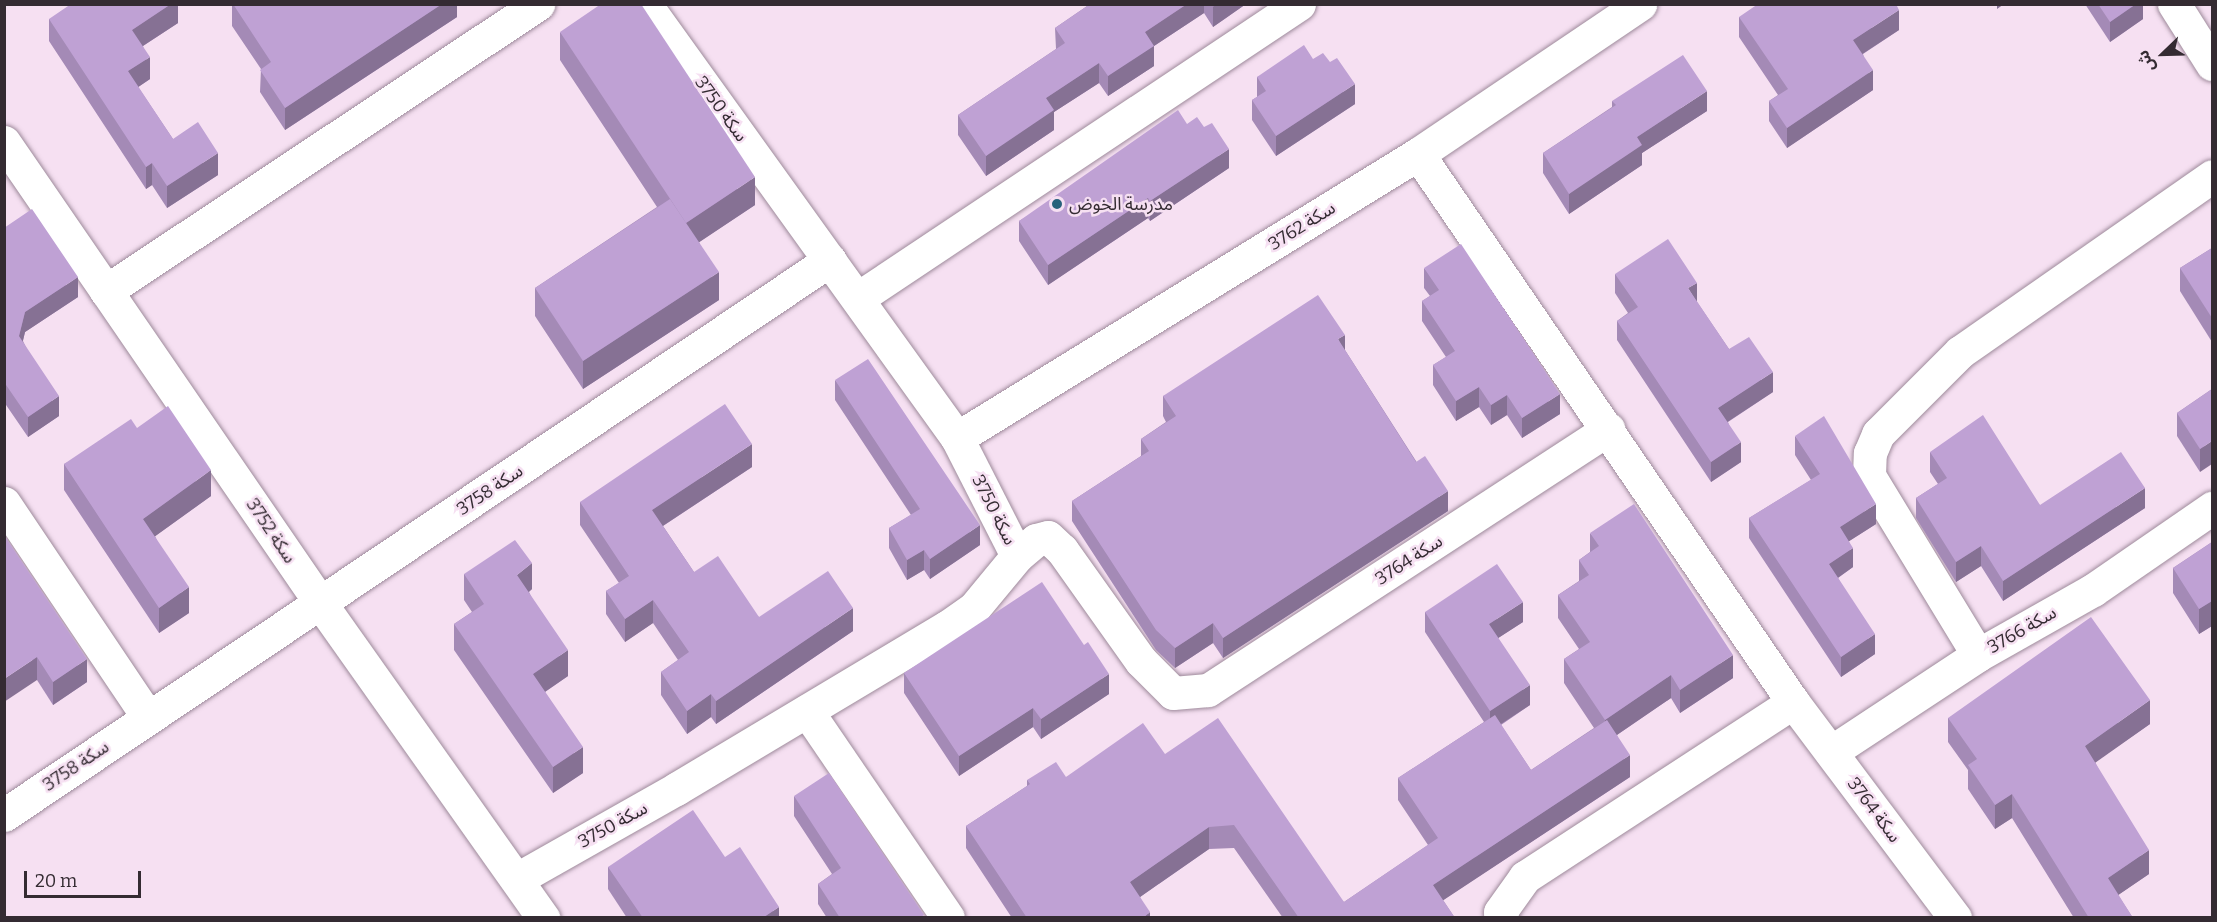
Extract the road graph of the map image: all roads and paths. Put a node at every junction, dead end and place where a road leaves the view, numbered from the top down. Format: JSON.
{"nodes":[{"id":1,"x":538,"y":4,"type":"edge"},
{"id":2,"x":645,"y":4,"type":"edge"},
{"id":3,"x":1299,"y":4,"type":"edge"},
{"id":4,"x":1641,"y":4,"type":"edge"},
{"id":5,"x":2174,"y":4,"type":"edge"},
{"id":6,"x":2212,"y":64,"type":"edge"},
{"id":7,"x":4,"y":142,"type":"edge"},
{"id":8,"x":1418,"y":154,"type":"junction"},
{"id":9,"x":2212,"y":176,"type":"edge"},
{"id":10,"x":830,"y":260,"type":"junction"},
{"id":11,"x":106,"y":291,"type":"junction"},
{"id":12,"x":858,"y":298,"type":"junction"},
{"id":13,"x":1609,"y":429,"type":"junction"},
{"id":14,"x":957,"y":438,"type":"junction"},
{"id":15,"x":4,"y":503,"type":"edge"},
{"id":16,"x":2212,"y":508,"type":"edge"},
{"id":17,"x":1017,"y":556,"type":"junction"},
{"id":18,"x":321,"y":604,"type":"junction"},
{"id":19,"x":1978,"y":655,"type":"junction"},
{"id":20,"x":1793,"y":702,"type":"junction"},
{"id":21,"x":807,"y":711,"type":"junction"},
{"id":22,"x":148,"y":717,"type":"junction"},
{"id":23,"x":1831,"y":752,"type":"junction"},
{"id":24,"x":4,"y":815,"type":"edge"},
{"id":25,"x":517,"y":879,"type":"junction"},
{"id":26,"x":543,"y":918,"type":"edge"},
{"id":27,"x":948,"y":918,"type":"edge"},
{"id":28,"x":1502,"y":918,"type":"edge"},
{"id":29,"x":1955,"y":918,"type":"edge"}],
"edges":[{"from":1,"to":11,"type":"street"},
{"from":2,"to":10,"type":"street","name":"سكة 3750"},
{"from":3,"to":12,"type":"street"},
{"from":4,"to":8,"type":"street","name":"سكة 3762"},
{"from":5,"to":6,"type":"street"},
{"from":7,"to":11,"type":"street","name":"سكة 3752"},
{"from":8,"to":13,"type":"street","name":"سكة 3764"},
{"from":8,"to":14,"type":"street","name":"سكة 3762"},
{"from":9,"to":19,"type":"street"},
{"from":10,"to":12,"type":"street","name":"سكة 3750"},
{"from":10,"to":18,"type":"street","name":"سكة 3758"},
{"from":11,"to":18,"type":"street","name":"سكة 3752"},
{"from":12,"to":14,"type":"street","name":"سكة 3750"},
{"from":13,"to":17,"type":"street","name":"سكة 3764"},
{"from":13,"to":20,"type":"street","name":"سكة 3764"},
{"from":14,"to":17,"type":"street","name":"سكة 3750"},
{"from":15,"to":22,"type":"street"},
{"from":16,"to":19,"type":"street","name":"سكة 3766"},
{"from":17,"to":21,"type":"street","name":"سكة 3750"},
{"from":18,"to":22,"type":"street","name":"سكة 3758"},
{"from":18,"to":25,"type":"street","name":"سكة 3752"},
{"from":19,"to":23,"type":"street","name":"سكة 3766"},
{"from":20,"to":23,"type":"street","name":"سكة 3764"},
{"from":20,"to":28,"type":"street"},
{"from":21,"to":25,"type":"street","name":"سكة 3750"},
{"from":21,"to":27,"type":"street"},
{"from":22,"to":24,"type":"street","name":"سكة 3758"},
{"from":23,"to":29,"type":"street","name":"سكة 3764"},
{"from":25,"to":26,"type":"street","name":"سكة 3752"}]}
